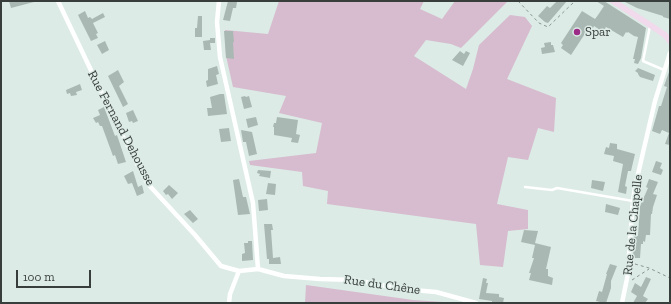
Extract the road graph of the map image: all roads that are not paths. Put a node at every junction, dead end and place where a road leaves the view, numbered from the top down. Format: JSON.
{"nodes":[{"id":1,"x":58,"y":1,"type":"edge"},
{"id":2,"x":219,"y":1,"type":"edge"},
{"id":3,"x":613,"y":1,"type":"edge"},
{"id":4,"x":650,"y":25,"type":"junction"},
{"id":5,"x":670,"y":31,"type":"edge"},
{"id":6,"x":665,"y":35,"type":"junction"},
{"id":7,"x":670,"y":41,"type":"edge"},
{"id":8,"x":670,"y":53,"type":"edge"},
{"id":9,"x":664,"y":71,"type":"junction"},
{"id":10,"x":525,"y":187,"type":"dead end"},
{"id":11,"x":633,"y":201,"type":"junction"},
{"id":12,"x":258,"y":269,"type":"junction"},
{"id":13,"x":239,"y":271,"type":"junction"},
{"id":14,"x":229,"y":303,"type":"edge"},
{"id":15,"x":476,"y":303,"type":"edge"},
{"id":16,"x":622,"y":303,"type":"edge"}],
"edges":[{"from":1,"to":13,"type":"street","name":"Rue Fernand Dehousse"},
{"from":2,"to":12,"type":"street"},
{"from":3,"to":4,"type":"main road"},
{"from":4,"to":6,"type":"main road"},
{"from":4,"to":9,"type":"lane"},
{"from":5,"to":6,"type":"main road"},
{"from":6,"to":7,"type":"main road"},
{"from":8,"to":9,"type":"street","name":"Rue de la Chapelle"},
{"from":9,"to":11,"type":"street","name":"Rue de la Chapelle"},
{"from":10,"to":11,"type":"lane"},
{"from":11,"to":16,"type":"street","name":"Rue de la Chapelle"},
{"from":12,"to":13,"type":"street","name":"Rue du Chêne"},
{"from":12,"to":15,"type":"street","name":"Rue du Chêne"},
{"from":13,"to":14,"type":"street"}]}
